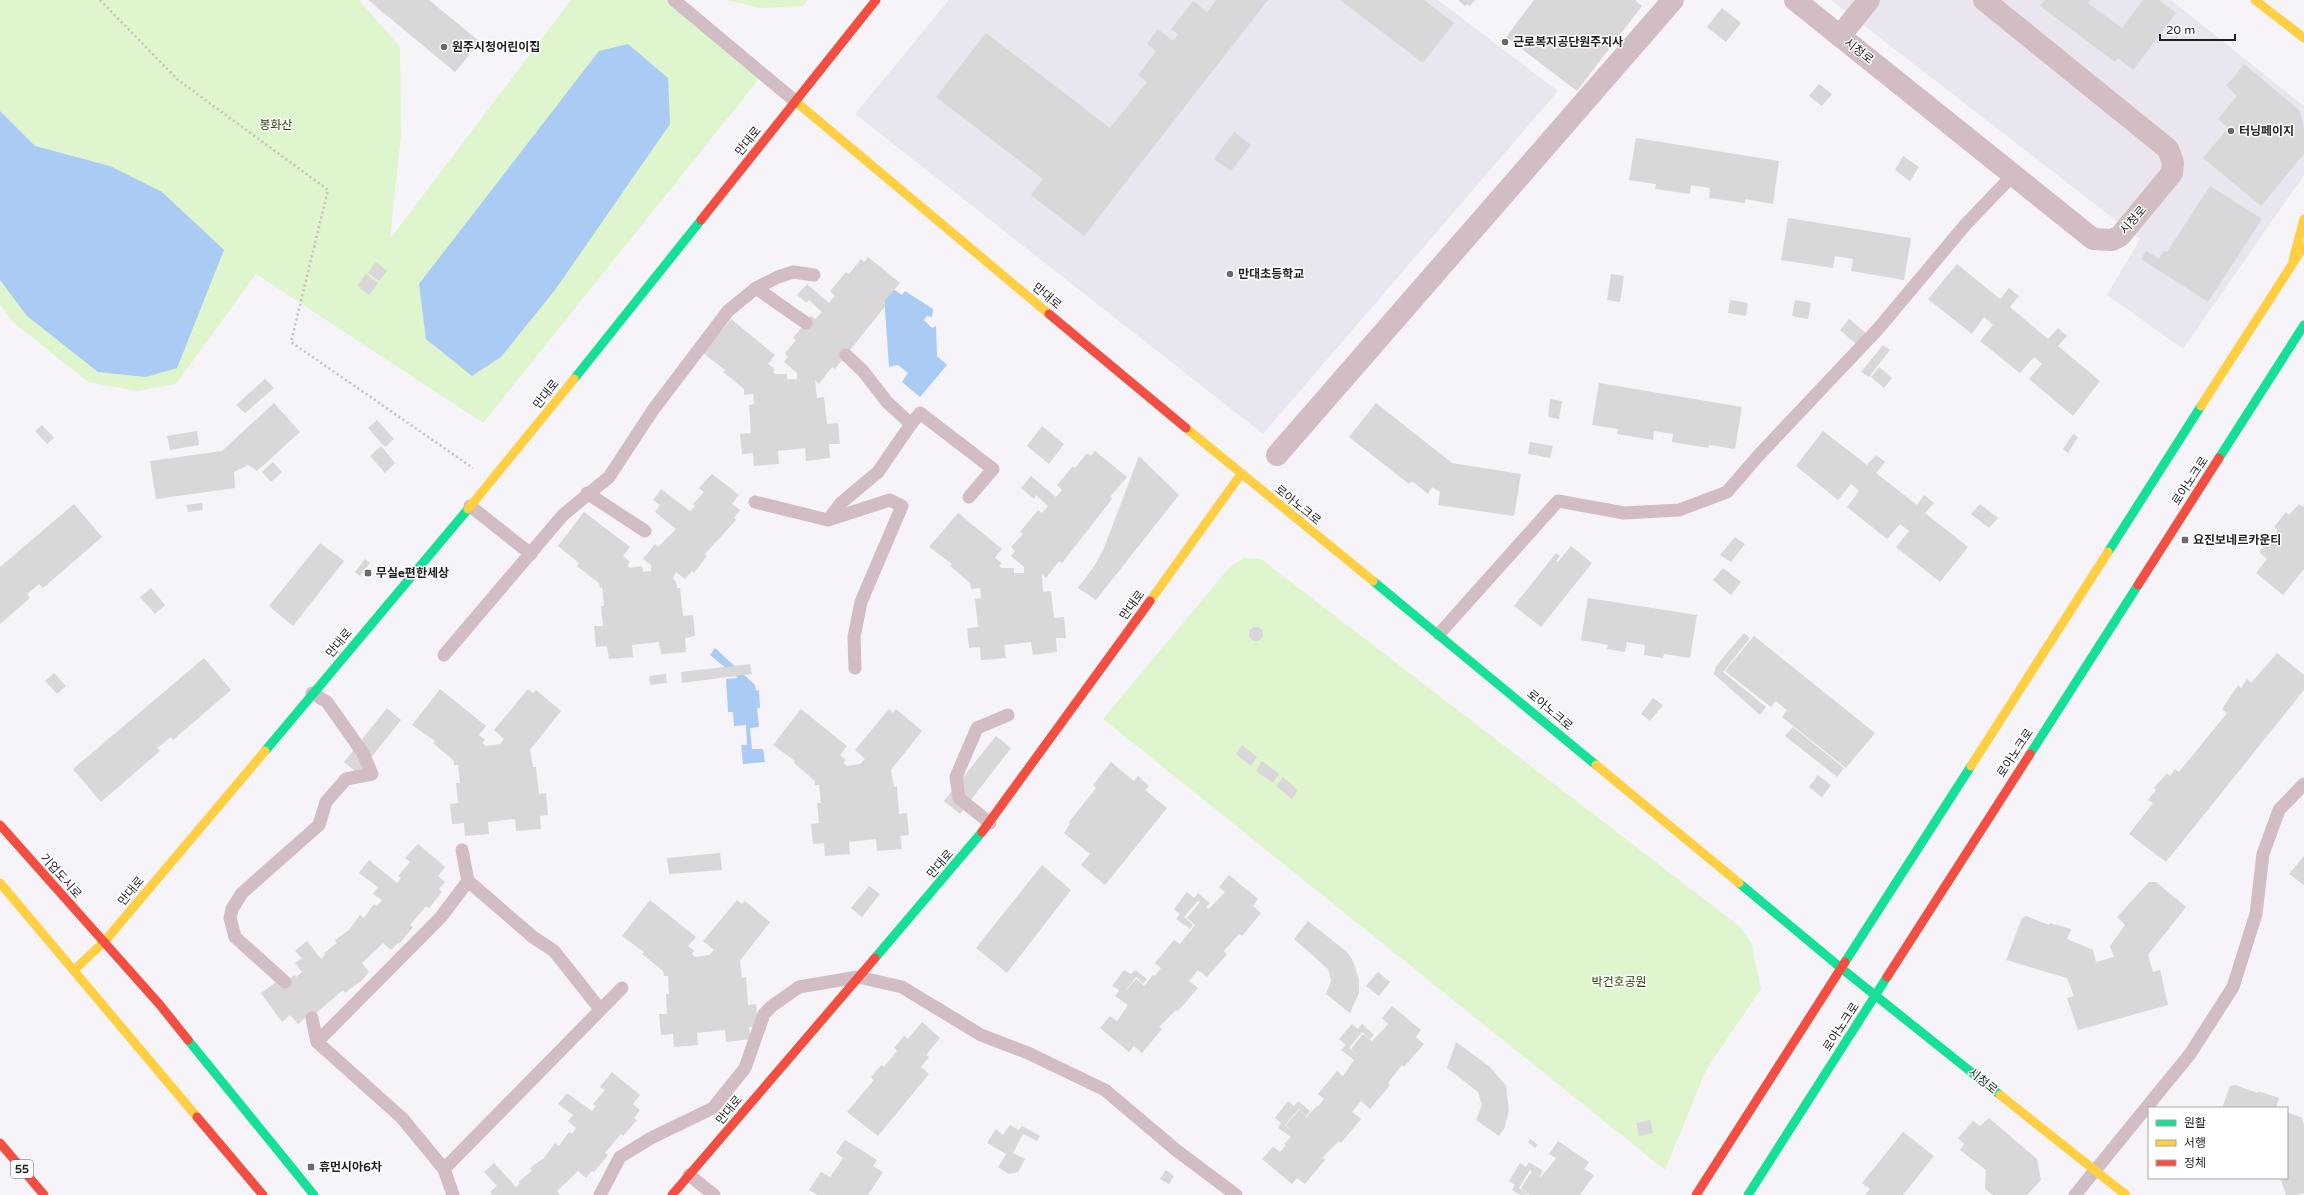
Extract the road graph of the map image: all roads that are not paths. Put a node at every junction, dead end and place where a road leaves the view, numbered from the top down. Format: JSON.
{"nodes":[{"id":1,"x":674,"y":0,"type":"edge"},
{"id":2,"x":876,"y":0,"type":"edge"},
{"id":3,"x":1673,"y":0,"type":"edge"},
{"id":4,"x":1795,"y":0,"type":"edge"},
{"id":5,"x":1869,"y":0,"type":"edge"},
{"id":6,"x":1984,"y":0,"type":"edge"},
{"id":7,"x":2255,"y":0,"type":"edge"},
{"id":8,"x":1840,"y":36,"type":"junction"},
{"id":9,"x":2302,"y":36,"type":"edge"},
{"id":10,"x":2304,"y":47,"type":"edge"},
{"id":11,"x":795,"y":101,"type":"junction"},
{"id":12,"x":2014,"y":174,"type":"junction"},
{"id":13,"x":2304,"y":219,"type":"edge"},
{"id":14,"x":2304,"y":246,"type":"edge"},
{"id":15,"x":2291,"y":266,"type":"junction"},
{"id":16,"x":814,"y":275,"type":"dead end"},
{"id":17,"x":756,"y":288,"type":"junction"},
{"id":18,"x":806,"y":323,"type":"dead end"},
{"id":19,"x":2304,"y":325,"type":"edge"},
{"id":20,"x":846,"y":355,"type":"dead end"},
{"id":21,"x":911,"y":424,"type":"junction"},
{"id":22,"x":1277,"y":455,"type":"dead end"},
{"id":23,"x":1241,"y":474,"type":"junction"},
{"id":24,"x":587,"y":493,"type":"junction"},
{"id":25,"x":969,"y":497,"type":"dead end"},
{"id":26,"x":756,"y":502,"type":"dead end"},
{"id":27,"x":470,"y":506,"type":"junction"},
{"id":28,"x":828,"y":520,"type":"junction"},
{"id":29,"x":645,"y":531,"type":"dead end"},
{"id":30,"x":531,"y":554,"type":"junction"},
{"id":31,"x":1439,"y":634,"type":"junction"},
{"id":32,"x":444,"y":655,"type":"dead end"},
{"id":33,"x":855,"y":668,"type":"dead end"},
{"id":34,"x":312,"y":693,"type":"junction"},
{"id":35,"x":1008,"y":715,"type":"dead end"},
{"id":36,"x":2304,"y":784,"type":"edge"},
{"id":37,"x":990,"y":823,"type":"junction"},
{"id":38,"x":0,"y":825,"type":"edge"},
{"id":39,"x":462,"y":850,"type":"dead end"},
{"id":40,"x":468,"y":881,"type":"junction"},
{"id":41,"x":0,"y":883,"type":"edge"},
{"id":42,"x":104,"y":942,"type":"junction"},
{"id":43,"x":1841,"y":968,"type":"junction"},
{"id":44,"x":75,"y":969,"type":"junction"},
{"id":45,"x":858,"y":978,"type":"junction"},
{"id":46,"x":285,"y":982,"type":"dead end"},
{"id":47,"x":622,"y":988,"type":"dead end"},
{"id":48,"x":1876,"y":995,"type":"junction"},
{"id":49,"x":600,"y":1009,"type":"junction"},
{"id":50,"x":312,"y":1018,"type":"dead end"},
{"id":51,"x":317,"y":1042,"type":"junction"},
{"id":52,"x":0,"y":1143,"type":"edge"},
{"id":53,"x":444,"y":1169,"type":"junction"},
{"id":54,"x":2094,"y":1170,"type":"junction"},
{"id":55,"x":689,"y":1175,"type":"junction"},
{"id":56,"x":44,"y":1195,"type":"edge"},
{"id":57,"x":263,"y":1195,"type":"edge"},
{"id":58,"x":314,"y":1195,"type":"edge"},
{"id":59,"x":453,"y":1195,"type":"edge"},
{"id":60,"x":600,"y":1195,"type":"edge"},
{"id":61,"x":672,"y":1195,"type":"edge"},
{"id":62,"x":714,"y":1195,"type":"edge"},
{"id":63,"x":1236,"y":1195,"type":"edge"},
{"id":64,"x":1696,"y":1195,"type":"edge"},
{"id":65,"x":1748,"y":1195,"type":"edge"},
{"id":66,"x":2075,"y":1195,"type":"edge"},
{"id":67,"x":2126,"y":1195,"type":"edge"}],
"edges":[{"from":1,"to":11,"type":"lane"},
{"from":2,"to":11,"type":"main road","name":"만대로"},
{"from":3,"to":22,"type":"street"},
{"from":4,"to":8,"type":"street","name":"시청로"},
{"from":5,"to":8,"type":"street","name":"시청로"},
{"from":6,"to":12,"type":"street","name":"시청로"},
{"from":7,"to":9,"type":"main road"},
{"from":8,"to":12,"type":"street","name":"시청로"},
{"from":9,"to":10,"type":"main road"},
{"from":11,"to":23,"type":"main road","name":"만대로"},
{"from":11,"to":27,"type":"main road","name":"만대로"},
{"from":12,"to":31,"type":"lane"},
{"from":13,"to":15,"type":"main road"},
{"from":14,"to":15,"type":"main road"},
{"from":15,"to":43,"type":"main road"},
{"from":16,"to":17,"type":"lane"},
{"from":17,"to":18,"type":"lane"},
{"from":17,"to":24,"type":"lane"},
{"from":19,"to":48,"type":"main road","name":"로아노크로"},
{"from":20,"to":21,"type":"lane"},
{"from":21,"to":25,"type":"lane"},
{"from":21,"to":28,"type":"lane"},
{"from":23,"to":31,"type":"main road","name":"로아노크로"},
{"from":23,"to":37,"type":"main road","name":"만대로"},
{"from":24,"to":29,"type":"lane"},
{"from":24,"to":30,"type":"lane"},
{"from":26,"to":28,"type":"lane"},
{"from":27,"to":30,"type":"lane"},
{"from":27,"to":34,"type":"main road","name":"만대로"},
{"from":28,"to":33,"type":"lane"},
{"from":30,"to":32,"type":"lane"},
{"from":31,"to":43,"type":"main road","name":"로아노크로"},
{"from":34,"to":42,"type":"main road","name":"만대로"},
{"from":34,"to":46,"type":"lane"},
{"from":35,"to":37,"type":"lane"},
{"from":36,"to":54,"type":"lane"},
{"from":37,"to":45,"type":"main road","name":"만대로"},
{"from":38,"to":42,"type":"main road","name":"기업도시로"},
{"from":39,"to":40,"type":"lane"},
{"from":40,"to":49,"type":"lane"},
{"from":40,"to":51,"type":"lane"},
{"from":41,"to":44,"type":"main road"},
{"from":42,"to":44,"type":"main road","name":"만대로"},
{"from":42,"to":58,"type":"main road"},
{"from":43,"to":48,"type":"main road","name":"시청로"},
{"from":43,"to":64,"type":"main road"},
{"from":44,"to":57,"type":"main road"},
{"from":45,"to":55,"type":"main road","name":"만대로"},
{"from":45,"to":60,"type":"lane"},
{"from":45,"to":63,"type":"lane"},
{"from":47,"to":49,"type":"lane"},
{"from":48,"to":54,"type":"main road","name":"시청로"},
{"from":48,"to":65,"type":"main road","name":"로아노크로"},
{"from":49,"to":53,"type":"lane"},
{"from":50,"to":51,"type":"lane"},
{"from":51,"to":53,"type":"lane"},
{"from":52,"to":56,"type":"main road","number":"55"},
{"from":53,"to":59,"type":"lane"},
{"from":54,"to":66,"type":"lane"},
{"from":54,"to":67,"type":"main road","name":"시청로"},
{"from":55,"to":61,"type":"main road","name":"만대로"},
{"from":55,"to":62,"type":"lane"}]}
